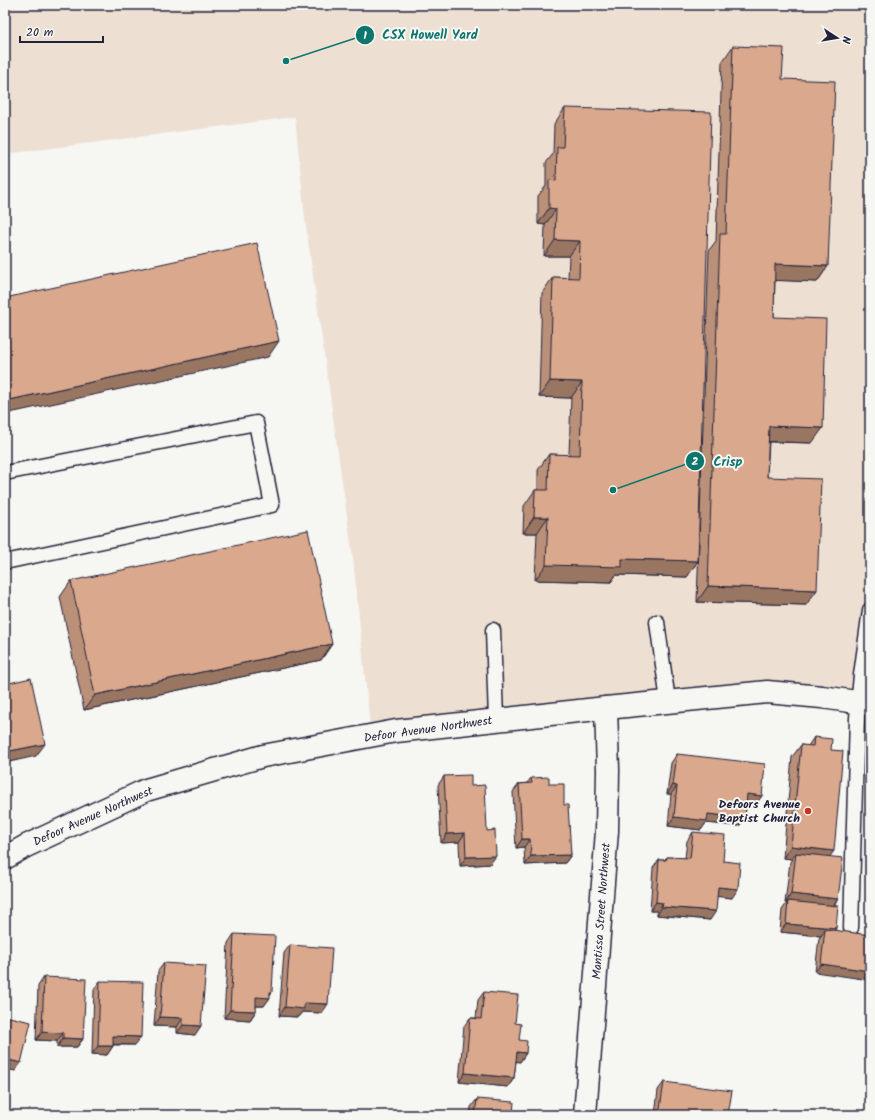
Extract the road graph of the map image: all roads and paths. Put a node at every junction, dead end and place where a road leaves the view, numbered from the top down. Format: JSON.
{"nodes":[{"id":1,"x":5,"y":473,"type":"edge"},
{"id":2,"x":5,"y":562,"type":"edge"},
{"id":3,"x":870,"y":610,"type":"edge"},
{"id":4,"x":657,"y":622,"type":"dead end"},
{"id":5,"x":493,"y":630,"type":"dead end"},
{"id":6,"x":668,"y":701,"type":"junction"},
{"id":7,"x":864,"y":703,"type":"edge"},
{"id":8,"x":606,"y":708,"type":"junction"},
{"id":9,"x":496,"y":720,"type":"junction"},
{"id":10,"x":5,"y":858,"type":"edge"},
{"id":11,"x":851,"y":928,"type":"dead end"},
{"id":12,"x":585,"y":1115,"type":"edge"}],
"edges":[{"from":1,"to":2,"type":"lane"},
{"from":3,"to":7,"type":"lane"},
{"from":4,"to":6,"type":"lane"},
{"from":5,"to":9,"type":"lane"},
{"from":6,"to":7,"type":"street","name":"Defoor Avenue Northwest"},
{"from":6,"to":8,"type":"street","name":"Defoor Avenue Northwest"},
{"from":7,"to":11,"type":"lane"},
{"from":8,"to":9,"type":"street","name":"Defoor Avenue Northwest"},
{"from":8,"to":12,"type":"street","name":"Mantissa Street Northwest"},
{"from":9,"to":10,"type":"street","name":"Defoor Avenue Northwest"}]}
